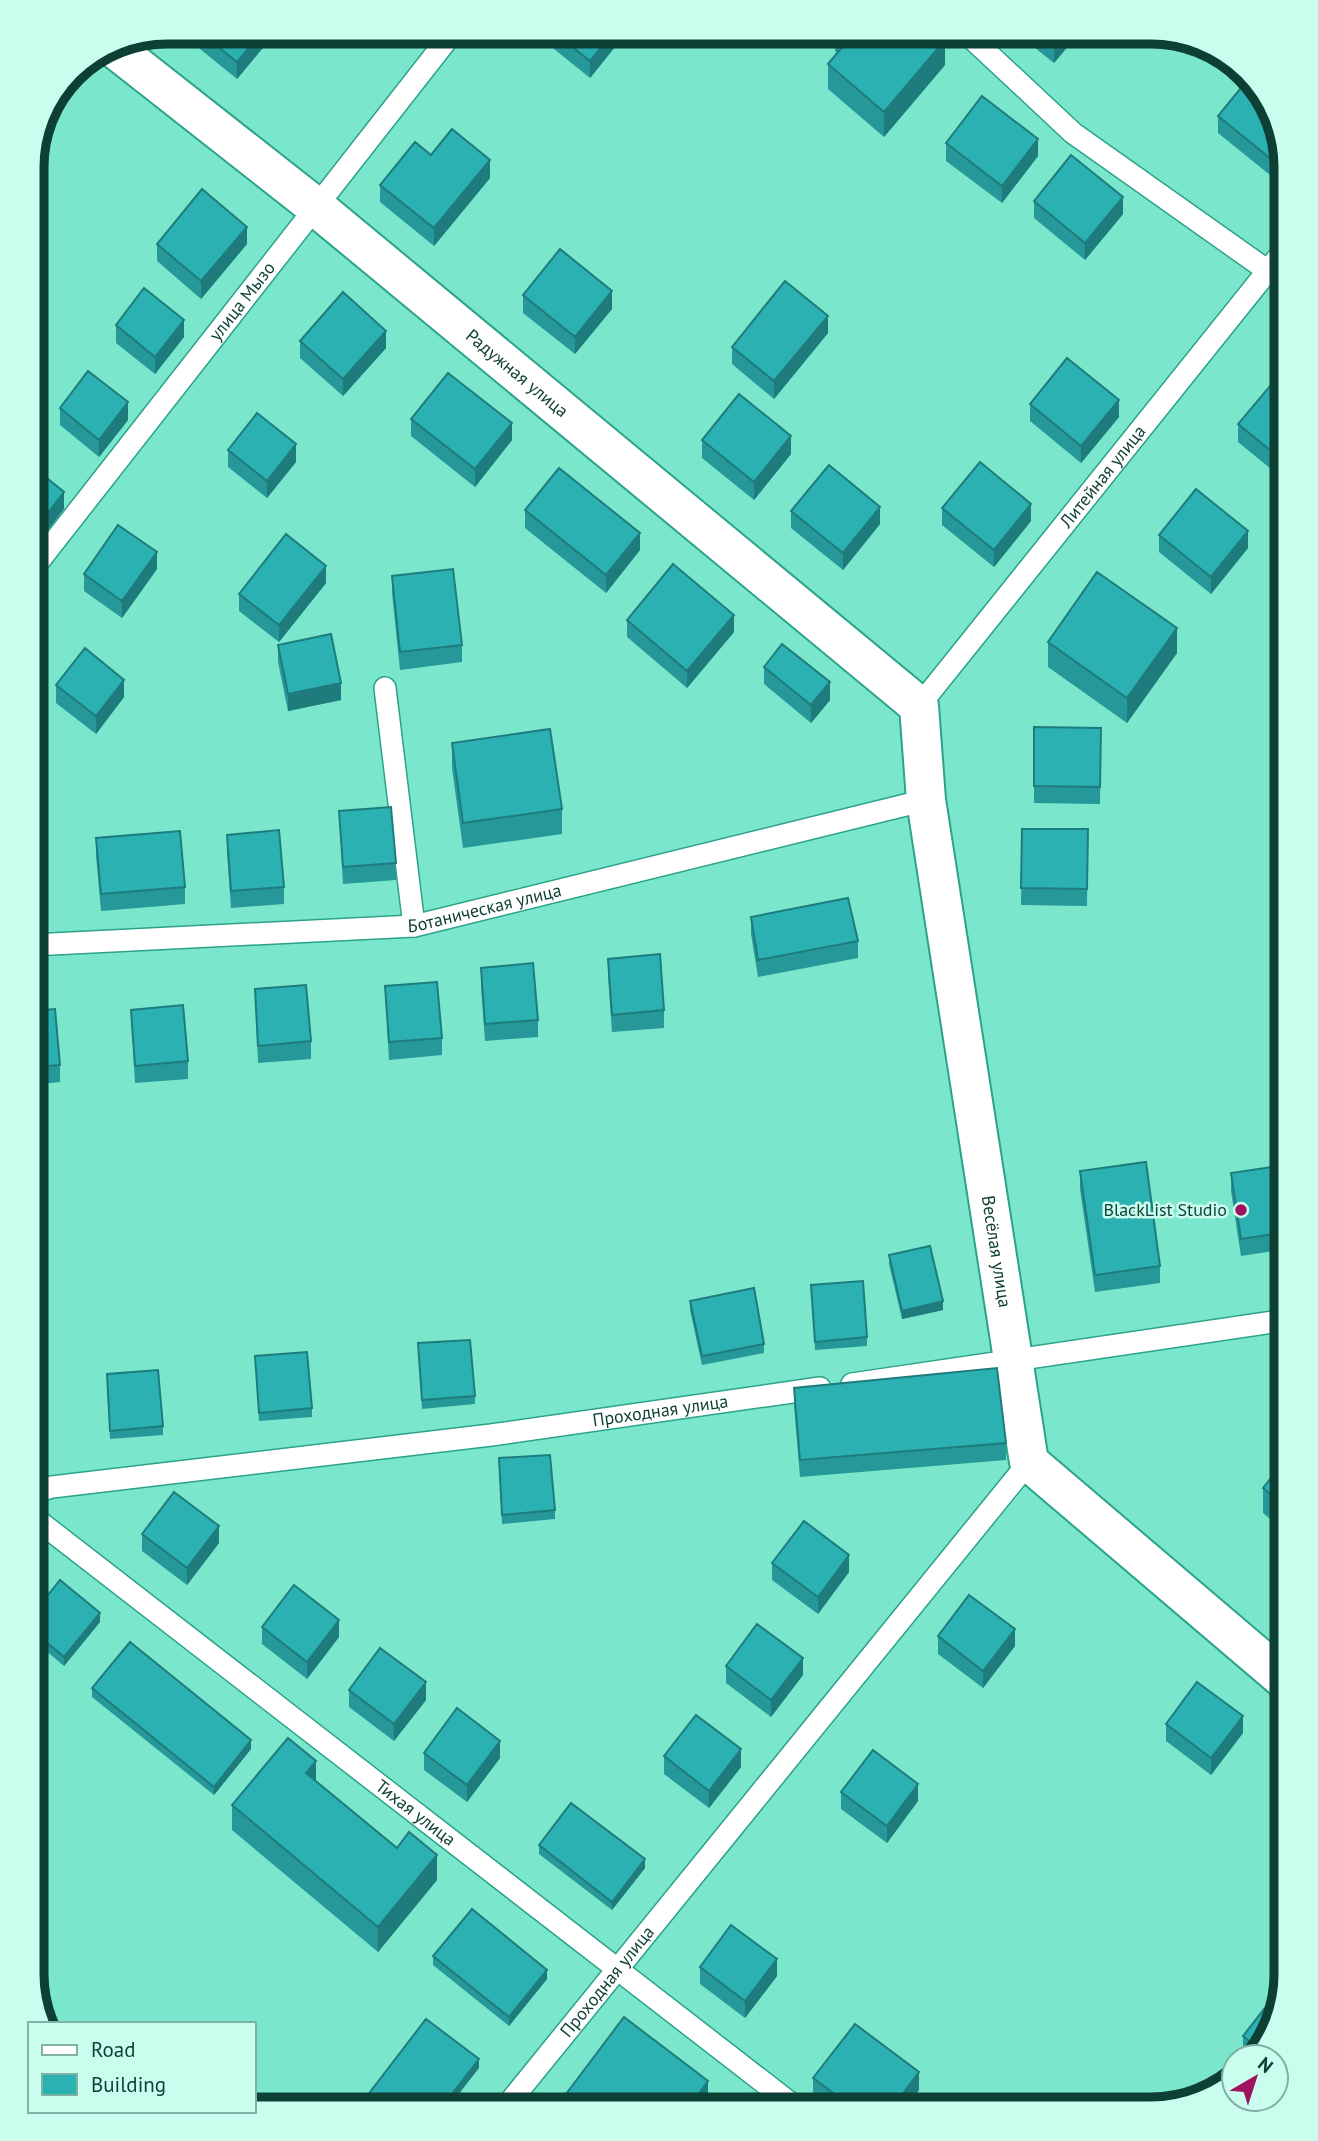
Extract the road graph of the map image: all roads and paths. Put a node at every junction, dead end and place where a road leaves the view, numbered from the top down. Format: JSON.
{"nodes":[{"id":1,"x":444,"y":44,"type":"edge"},
{"id":2,"x":978,"y":44,"type":"edge"},
{"id":3,"x":120,"y":53,"type":"edge"},
{"id":4,"x":316,"y":207,"type":"junction"},
{"id":5,"x":1274,"y":263,"type":"edge"},
{"id":6,"x":1268,"y":271,"type":"junction"},
{"id":7,"x":44,"y":555,"type":"edge"},
{"id":8,"x":385,"y":688,"type":"dead end"},
{"id":9,"x":919,"y":706,"type":"junction"},
{"id":10,"x":926,"y":800,"type":"junction"},
{"id":11,"x":414,"y":926,"type":"junction"},
{"id":12,"x":44,"y":944,"type":"edge"},
{"id":13,"x":1274,"y":1323,"type":"edge"},
{"id":14,"x":1015,"y":1361,"type":"junction"},
{"id":15,"x":1029,"y":1462,"type":"junction"},
{"id":16,"x":44,"y":1489,"type":"edge"},
{"id":17,"x":44,"y":1525,"type":"edge"},
{"id":18,"x":1274,"y":1671,"type":"edge"},
{"id":19,"x":618,"y":1967,"type":"junction"},
{"id":20,"x":514,"y":2097,"type":"edge"},
{"id":21,"x":783,"y":2097,"type":"edge"}],
"edges":[{"from":1,"to":4,"type":"lane","name":"улица Мызо"},
{"from":2,"to":6,"type":"lane"},
{"from":3,"to":4,"type":"street","name":"Радужная улица"},
{"from":4,"to":7,"type":"lane","name":"улица Мызо"},
{"from":4,"to":9,"type":"street","name":"Радужная улица"},
{"from":5,"to":6,"type":"lane","name":"Литейная улица"},
{"from":6,"to":9,"type":"lane","name":"Литейная улица"},
{"from":8,"to":11,"type":"lane"},
{"from":9,"to":10,"type":"street","name":"Весёлая улица"},
{"from":10,"to":11,"type":"lane","name":"Ботаническая улица"},
{"from":10,"to":14,"type":"street","name":"Весёлая улица"},
{"from":11,"to":12,"type":"lane","name":"Ботаническая улица"},
{"from":13,"to":14,"type":"lane","name":"Проходная улица"},
{"from":14,"to":15,"type":"street","name":"Весёлая улица"},
{"from":14,"to":16,"type":"lane","name":"Проходная улица"},
{"from":15,"to":18,"type":"street"},
{"from":15,"to":19,"type":"lane","name":"Проходная улица"},
{"from":17,"to":19,"type":"lane","name":"Тихая улица"},
{"from":19,"to":20,"type":"lane","name":"Проходная улица"},
{"from":19,"to":21,"type":"lane","name":"Тихая улица"}]}
